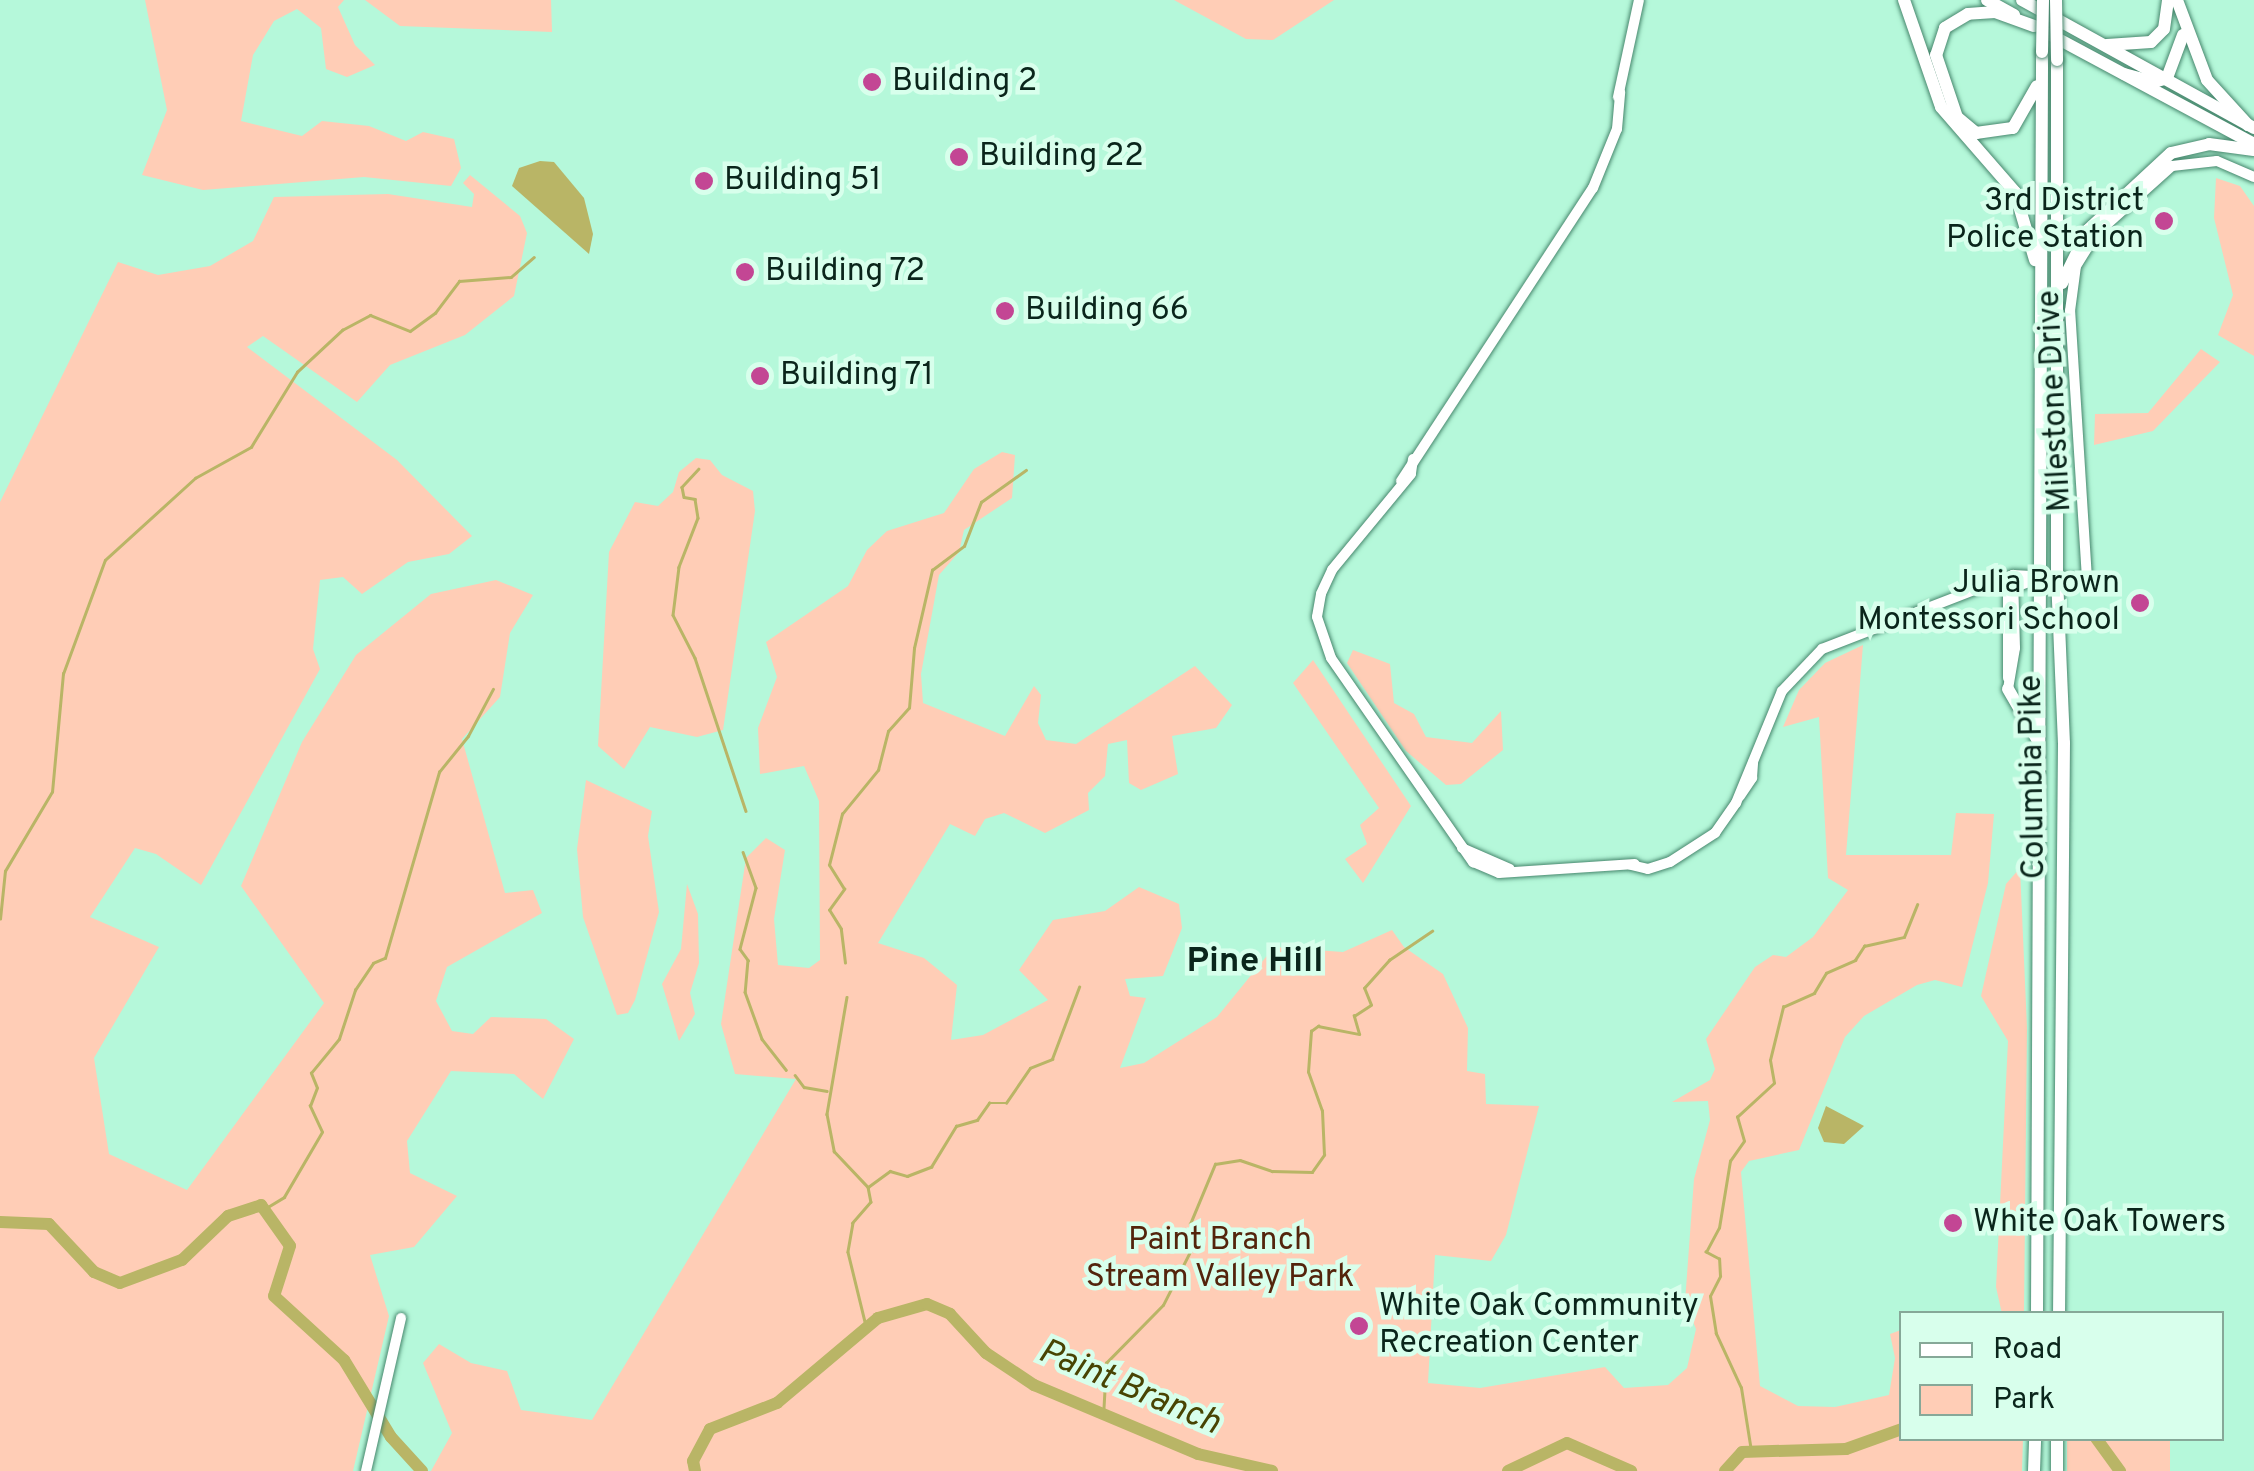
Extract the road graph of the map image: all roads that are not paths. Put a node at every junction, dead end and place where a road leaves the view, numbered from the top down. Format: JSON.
{"nodes":[{"id":1,"x":1904,"y":0,"type":"edge"},
{"id":2,"x":1987,"y":0,"type":"edge"},
{"id":3,"x":2022,"y":0,"type":"edge"},
{"id":4,"x":2043,"y":0,"type":"edge"},
{"id":5,"x":2056,"y":0,"type":"edge"},
{"id":6,"x":2168,"y":0,"type":"edge"},
{"id":7,"x":2176,"y":0,"type":"edge"},
{"id":8,"x":1638,"y":1,"type":"edge"},
{"id":9,"x":2183,"y":23,"type":"junction"},
{"id":10,"x":2034,"y":26,"type":"junction"},
{"id":11,"x":2107,"y":45,"type":"junction"},
{"id":12,"x":2047,"y":58,"type":"junction"},
{"id":13,"x":2124,"y":74,"type":"junction"},
{"id":14,"x":2167,"y":78,"type":"junction"},
{"id":15,"x":2253,"y":137,"type":"edge"},
{"id":16,"x":2254,"y":177,"type":"edge"},
{"id":17,"x":2058,"y":300,"type":"junction"},
{"id":18,"x":2042,"y":311,"type":"junction"},
{"id":19,"x":2057,"y":577,"type":"junction"},
{"id":20,"x":2040,"y":578,"type":"junction"},
{"id":21,"x":2012,"y":581,"type":"junction"},
{"id":22,"x":2012,"y":693,"type":"junction"},
{"id":23,"x":2040,"y":713,"type":"junction"},
{"id":24,"x":2063,"y":715,"type":"junction"},
{"id":25,"x":2041,"y":751,"type":"junction"},
{"id":26,"x":2037,"y":1311,"type":"edge"},
{"id":27,"x":2059,"y":1311,"type":"edge"},
{"id":28,"x":401,"y":1318,"type":"dead end"},
{"id":29,"x":2035,"y":1441,"type":"edge"},
{"id":30,"x":2057,"y":1441,"type":"edge"},
{"id":31,"x":2034,"y":1470,"type":"edge"},
{"id":32,"x":2056,"y":1470,"type":"edge"},
{"id":33,"x":366,"y":1471,"type":"edge"}],
"edges":[{"from":1,"to":18,"type":"main road"},
{"from":2,"to":10,"type":"main road"},
{"from":3,"to":11,"type":"main road"},
{"from":4,"to":12,"type":"main road","name":"Columbia Pike","bridge":true},
{"from":5,"to":12,"type":"main road","name":"Columbia Pike","bridge":true},
{"from":6,"to":11,"type":"main road"},
{"from":7,"to":9,"type":"main road"},
{"from":8,"to":21,"type":"street"},
{"from":9,"to":14,"type":"main road"},
{"from":9,"to":15,"type":"main road"},
{"from":10,"to":12,"type":"main road"},
{"from":10,"to":13,"type":"main road"},
{"from":11,"to":14,"type":"main road"},
{"from":12,"to":17,"type":"main road","name":"Columbia Pike"},
{"from":12,"to":18,"type":"main road","name":"Columbia Pike"},
{"from":13,"to":14,"type":"main road"},
{"from":13,"to":15,"type":"main road"},
{"from":14,"to":15,"type":"main road"},
{"from":15,"to":17,"type":"main road"},
{"from":16,"to":19,"type":"street","name":"Milestone Drive"},
{"from":17,"to":19,"type":"main road","name":"Columbia Pike"},
{"from":18,"to":20,"type":"main road","name":"Columbia Pike"},
{"from":19,"to":20,"type":"street"},
{"from":19,"to":24,"type":"main road","name":"Columbia Pike"},
{"from":20,"to":21,"type":"street"},
{"from":20,"to":23,"type":"main road","name":"Columbia Pike"},
{"from":21,"to":22,"type":"street"},
{"from":22,"to":23,"type":"main road"},
{"from":22,"to":25,"type":"main road"},
{"from":23,"to":24,"type":"main road"},
{"from":23,"to":25,"type":"main road","name":"Columbia Pike"},
{"from":24,"to":27,"type":"main road","name":"Columbia Pike"},
{"from":25,"to":26,"type":"main road","name":"Columbia Pike"},
{"from":28,"to":33,"type":"street"},
{"from":29,"to":31,"type":"main road"},
{"from":30,"to":32,"type":"main road"}]}
